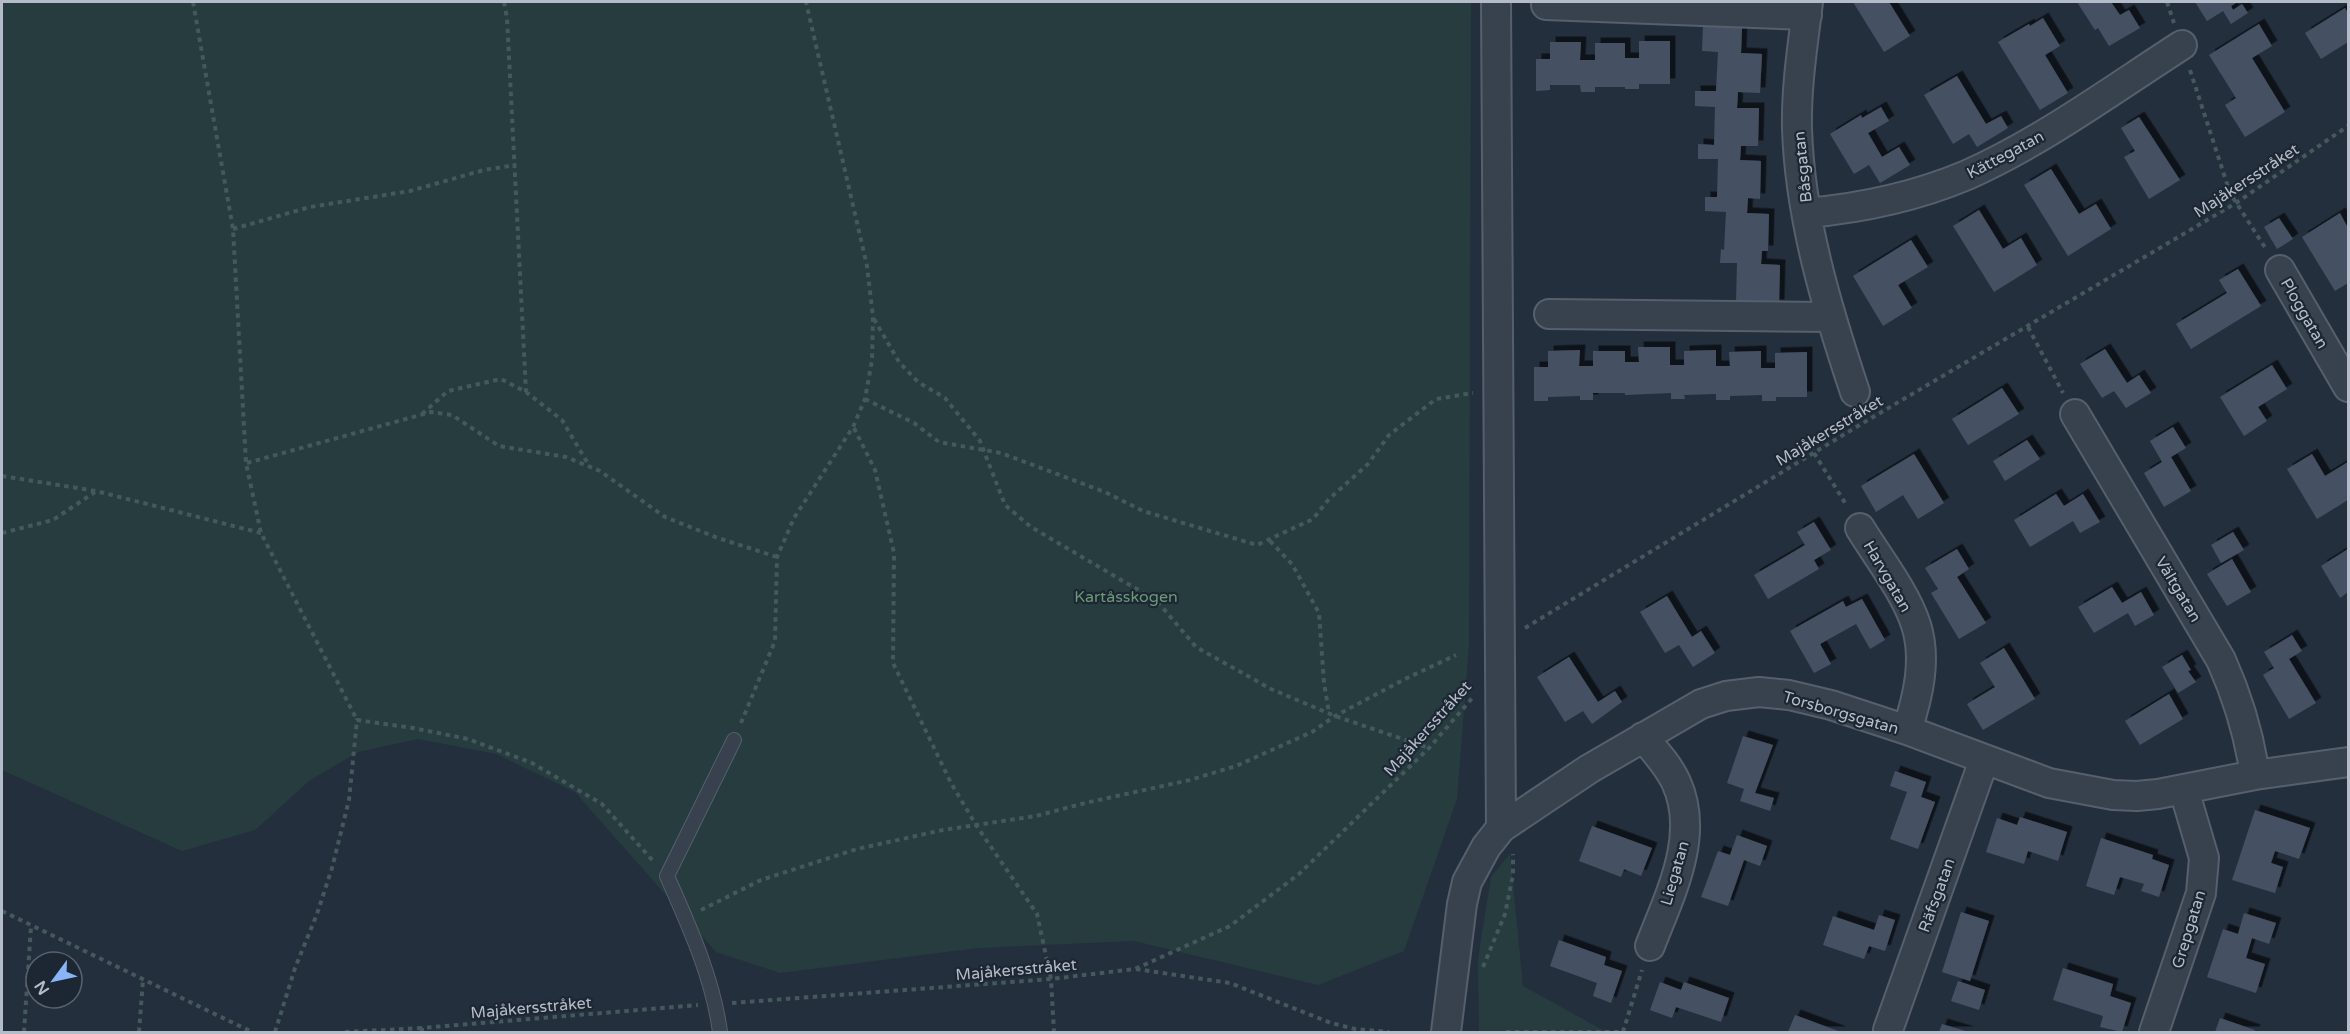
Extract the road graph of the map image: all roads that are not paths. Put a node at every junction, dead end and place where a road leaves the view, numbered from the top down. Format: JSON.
{"nodes":[{"id":1,"x":1497,"y":2,"type":"edge"},
{"id":2,"x":1546,"y":5,"type":"dead end"},
{"id":3,"x":1807,"y":8,"type":"edge"},
{"id":4,"x":2182,"y":45,"type":"road end"},
{"id":5,"x":1807,"y":213,"type":"junction"},
{"id":6,"x":2280,"y":270,"type":"road end"},
{"id":7,"x":1549,"y":315,"type":"dead end"},
{"id":8,"x":1830,"y":317,"type":"junction"},
{"id":9,"x":2349,"y":387,"type":"edge"},
{"id":10,"x":1855,"y":392,"type":"dead end"},
{"id":11,"x":2075,"y":414,"type":"road end"},
{"id":12,"x":1860,"y":528,"type":"road end"},
{"id":13,"x":1907,"y":730,"type":"junction"},
{"id":14,"x":1643,"y":737,"type":"junction"},
{"id":15,"x":734,"y":740,"type":"road end"},
{"id":16,"x":1984,"y":759,"type":"junction"},
{"id":17,"x":2349,"y":762,"type":"edge"},
{"id":18,"x":2255,"y":775,"type":"junction"},
{"id":19,"x":2184,"y":790,"type":"junction"},
{"id":20,"x":1501,"y":828,"type":"junction"},
{"id":21,"x":1650,"y":946,"type":"road end"},
{"id":22,"x":1888,"y":1030,"type":"dead end"},
{"id":23,"x":720,"y":1032,"type":"edge"},
{"id":24,"x":1446,"y":1032,"type":"edge"},
{"id":25,"x":2154,"y":1032,"type":"edge"}],
"edges":[{"from":1,"to":20,"type":"street"},
{"from":2,"to":3,"type":"street","name":"Båsgatan"},
{"from":3,"to":5,"type":"street","name":"Båsgatan"},
{"from":4,"to":5,"type":"street","name":"Kättegatan"},
{"from":5,"to":8,"type":"street","name":"Båsgatan"},
{"from":6,"to":9,"type":"street","name":"Ploggatan"},
{"from":7,"to":8,"type":"street"},
{"from":8,"to":10,"type":"street","name":"Båsgatan"},
{"from":11,"to":18,"type":"street","name":"Vältgatan"},
{"from":12,"to":13,"type":"street","name":"Harvgatan"},
{"from":13,"to":14,"type":"street","name":"Torsborgsgatan"},
{"from":13,"to":16,"type":"street","name":"Torsborgsgatan"},
{"from":14,"to":20,"type":"street","name":"Torsborgsgatan"},
{"from":14,"to":21,"type":"street","name":"Liegatan"},
{"from":15,"to":23,"type":"lane"},
{"from":16,"to":19,"type":"street","name":"Torsborgsgatan"},
{"from":16,"to":22,"type":"street","name":"Räfsgatan"},
{"from":17,"to":18,"type":"street","name":"Torsborgsgatan"},
{"from":18,"to":19,"type":"street","name":"Torsborgsgatan"},
{"from":19,"to":25,"type":"street","name":"Grepgatan"},
{"from":20,"to":24,"type":"street","name":"Torsborgsgatan"}]}
